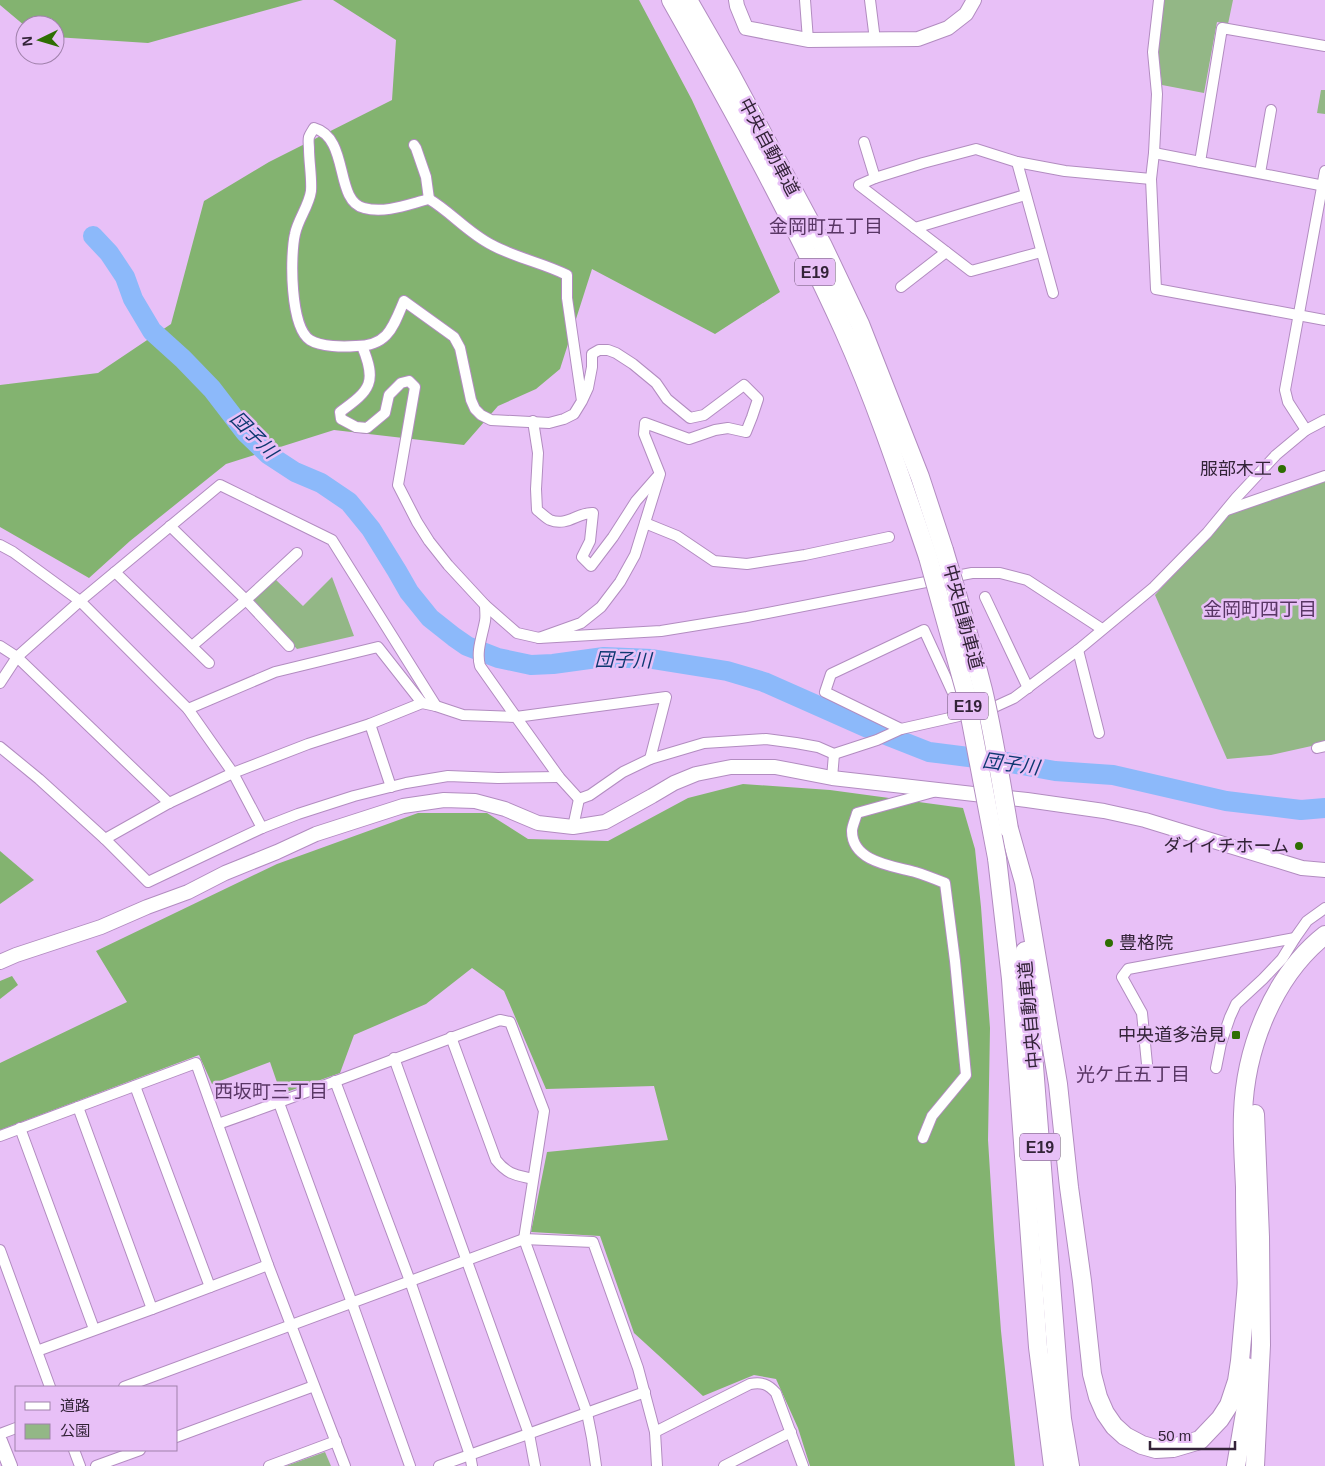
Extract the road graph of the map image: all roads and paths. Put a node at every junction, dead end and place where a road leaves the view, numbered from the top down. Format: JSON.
{"nodes":[{"id":1,"x":671,"y":0,"type":"edge"},
{"id":2,"x":688,"y":0,"type":"edge"},
{"id":3,"x":736,"y":0,"type":"edge"},
{"id":4,"x":804,"y":0,"type":"edge"},
{"id":5,"x":870,"y":0,"type":"edge"},
{"id":6,"x":974,"y":0,"type":"edge"},
{"id":7,"x":1159,"y":0,"type":"edge"},
{"id":8,"x":808,"y":40,"type":"junction"},
{"id":9,"x":875,"y":40,"type":"junction"},
{"id":10,"x":1325,"y":46,"type":"edge"},
{"id":11,"x":1271,"y":110,"type":"dead end"},
{"id":12,"x":864,"y":142,"type":"dead end"},
{"id":13,"x":414,"y":145,"type":"dead end"},
{"id":14,"x":1154,"y":153,"type":"junction"},
{"id":15,"x":1017,"y":162,"type":"junction"},
{"id":16,"x":1200,"y":162,"type":"junction"},
{"id":17,"x":1325,"y":171,"type":"edge"},
{"id":18,"x":1260,"y":173,"type":"junction"},
{"id":19,"x":875,"y":178,"type":"junction"},
{"id":20,"x":1151,"y":179,"type":"junction"},
{"id":21,"x":1324,"y":185,"type":"edge"},
{"id":22,"x":1025,"y":195,"type":"junction"},
{"id":23,"x":429,"y":199,"type":"junction"},
{"id":24,"x":915,"y":228,"type":"junction"},
{"id":25,"x":946,"y":252,"type":"junction"},
{"id":26,"x":1041,"y":252,"type":"junction"},
{"id":27,"x":901,"y":287,"type":"dead end"},
{"id":28,"x":1053,"y":293,"type":"dead end"},
{"id":29,"x":1299,"y":316,"type":"junction"},
{"id":30,"x":1325,"y":320,"type":"edge"},
{"id":31,"x":362,"y":346,"type":"junction"},
{"id":32,"x":582,"y":401,"type":"junction"},
{"id":33,"x":1325,"y":420,"type":"edge"},
{"id":34,"x":533,"y":421,"type":"junction"},
{"id":35,"x":1306,"y":430,"type":"junction"},
{"id":36,"x":660,"y":474,"type":"junction"},
{"id":37,"x":1325,"y":476,"type":"edge"},
{"id":38,"x":1226,"y":510,"type":"junction"},
{"id":39,"x":645,"y":523,"type":"junction"},
{"id":40,"x":170,"y":526,"type":"junction"},
{"id":41,"x":889,"y":537,"type":"dead end"},
{"id":42,"x":0,"y":545,"type":"edge"},
{"id":43,"x":297,"y":553,"type":"dead end"},
{"id":44,"x":115,"y":572,"type":"junction"},
{"id":45,"x":985,"y":597,"type":"dead end"},
{"id":46,"x":246,"y":600,"type":"junction"},
{"id":47,"x":80,"y":601,"type":"junction"},
{"id":48,"x":485,"y":605,"type":"junction"},
{"id":49,"x":1102,"y":629,"type":"junction"},
{"id":50,"x":539,"y":638,"type":"junction"},
{"id":51,"x":0,"y":646,"type":"edge"},
{"id":52,"x":192,"y":646,"type":"junction"},
{"id":53,"x":289,"y":646,"type":"dead end"},
{"id":54,"x":1078,"y":650,"type":"junction"},
{"id":55,"x":17,"y":657,"type":"junction"},
{"id":56,"x":209,"y":662,"type":"dead end"},
{"id":57,"x":0,"y":683,"type":"edge"},
{"id":58,"x":1028,"y":688,"type":"junction"},
{"id":59,"x":422,"y":703,"type":"junction"},
{"id":60,"x":436,"y":706,"type":"junction"},
{"id":61,"x":188,"y":709,"type":"junction"},
{"id":62,"x":964,"y":716,"type":"junction"},
{"id":63,"x":516,"y":718,"type":"junction"},
{"id":64,"x":370,"y":724,"type":"junction"},
{"id":65,"x":901,"y":729,"type":"junction"},
{"id":66,"x":1099,"y":733,"type":"dead end"},
{"id":67,"x":0,"y":747,"type":"edge"},
{"id":68,"x":834,"y":754,"type":"junction"},
{"id":69,"x":650,"y":759,"type":"junction"},
{"id":70,"x":233,"y":773,"type":"junction"},
{"id":71,"x":559,"y":778,"type":"junction"},
{"id":72,"x":832,"y":778,"type":"junction"},
{"id":73,"x":391,"y":787,"type":"junction"},
{"id":74,"x":940,"y":790,"type":"junction"},
{"id":75,"x":579,"y":800,"type":"junction"},
{"id":76,"x":169,"y":803,"type":"junction"},
{"id":77,"x":573,"y":827,"type":"junction"},
{"id":78,"x":262,"y":828,"type":"junction"},
{"id":79,"x":1009,"y":829,"type":"junction"},
{"id":80,"x":106,"y":839,"type":"junction"},
{"id":81,"x":1325,"y":870,"type":"edge"},
{"id":82,"x":1325,"y":908,"type":"edge"},
{"id":83,"x":1325,"y":935,"type":"edge"},
{"id":84,"x":1295,"y":938,"type":"junction"},
{"id":85,"x":1325,"y":946,"type":"edge"},
{"id":86,"x":0,"y":962,"type":"edge"},
{"id":87,"x":451,"y":1037,"type":"junction"},
{"id":88,"x":394,"y":1058,"type":"junction"},
{"id":89,"x":1147,"y":1064,"type":"dead end"},
{"id":90,"x":1216,"y":1068,"type":"dead end"},
{"id":91,"x":335,"y":1081,"type":"junction"},
{"id":92,"x":135,"y":1086,"type":"junction"},
{"id":93,"x":279,"y":1103,"type":"junction"},
{"id":94,"x":78,"y":1107,"type":"junction"},
{"id":95,"x":218,"y":1124,"type":"junction"},
{"id":96,"x":20,"y":1128,"type":"junction"},
{"id":97,"x":0,"y":1136,"type":"edge"},
{"id":98,"x":923,"y":1138,"type":"dead end"},
{"id":99,"x":533,"y":1179,"type":"junction"},
{"id":100,"x":524,"y":1238,"type":"junction"},
{"id":101,"x":0,"y":1250,"type":"edge"},
{"id":102,"x":467,"y":1260,"type":"junction"},
{"id":103,"x":268,"y":1265,"type":"junction"},
{"id":104,"x":410,"y":1281,"type":"junction"},
{"id":105,"x":1247,"y":1283,"type":"junction"},
{"id":106,"x":210,"y":1288,"type":"junction"},
{"id":107,"x":352,"y":1302,"type":"junction"},
{"id":108,"x":152,"y":1309,"type":"junction"},
{"id":109,"x":291,"y":1325,"type":"junction"},
{"id":110,"x":94,"y":1330,"type":"junction"},
{"id":111,"x":36,"y":1351,"type":"junction"},
{"id":112,"x":50,"y":1386,"type":"edge"},
{"id":113,"x":127,"y":1386,"type":"edge"},
{"id":114,"x":314,"y":1386,"type":"junction"},
{"id":115,"x":644,"y":1392,"type":"junction"},
{"id":116,"x":1257,"y":1411,"type":"junction"},
{"id":117,"x":587,"y":1413,"type":"junction"},
{"id":118,"x":15,"y":1429,"type":"edge"},
{"id":119,"x":654,"y":1432,"type":"junction"},
{"id":120,"x":791,"y":1432,"type":"junction"},
{"id":121,"x":529,"y":1434,"type":"junction"},
{"id":122,"x":178,"y":1435,"type":"edge"},
{"id":123,"x":0,"y":1441,"type":"edge"},
{"id":124,"x":336,"y":1442,"type":"junction"},
{"id":125,"x":74,"y":1451,"type":"edge"},
{"id":126,"x":137,"y":1451,"type":"edge"},
{"id":127,"x":470,"y":1455,"type":"junction"},
{"id":128,"x":10,"y":1466,"type":"edge"},
{"id":129,"x":80,"y":1466,"type":"edge"},
{"id":130,"x":96,"y":1466,"type":"edge"},
{"id":131,"x":269,"y":1466,"type":"edge"},
{"id":132,"x":345,"y":1466,"type":"edge"},
{"id":133,"x":410,"y":1466,"type":"edge"},
{"id":134,"x":439,"y":1466,"type":"edge"},
{"id":135,"x":472,"y":1466,"type":"edge"},
{"id":136,"x":535,"y":1466,"type":"edge"},
{"id":137,"x":596,"y":1466,"type":"edge"},
{"id":138,"x":658,"y":1466,"type":"edge"},
{"id":139,"x":724,"y":1466,"type":"edge"},
{"id":140,"x":803,"y":1466,"type":"edge"},
{"id":141,"x":1053,"y":1466,"type":"edge"},
{"id":142,"x":1070,"y":1466,"type":"edge"},
{"id":143,"x":1236,"y":1466,"type":"edge"},
{"id":144,"x":1247,"y":1466,"type":"edge"},
{"id":145,"x":1255,"y":1466,"type":"edge"}],
"edges":[{"from":1,"to":141,"type":"highway","name":"中央自動車道","number":"E19","bridge":true},
{"from":2,"to":79,"type":"highway","name":"中央自動車道","number":"E19","bridge":true},
{"from":3,"to":8,"type":"street"},
{"from":4,"to":8,"type":"street"},
{"from":5,"to":9,"type":"street"},
{"from":6,"to":9,"type":"street"},
{"from":7,"to":14,"type":"street"},
{"from":8,"to":9,"type":"street"},
{"from":10,"to":16,"type":"street"},
{"from":11,"to":18,"type":"street"},
{"from":12,"to":19,"type":"street"},
{"from":13,"to":23,"type":"street"},
{"from":14,"to":16,"type":"street"},
{"from":14,"to":20,"type":"street"},
{"from":15,"to":19,"type":"street"},
{"from":15,"to":20,"type":"street"},
{"from":15,"to":22,"type":"street"},
{"from":16,"to":18,"type":"street"},
{"from":17,"to":21,"type":"street"},
{"from":18,"to":21,"type":"street"},
{"from":19,"to":24,"type":"street"},
{"from":20,"to":29,"type":"street"},
{"from":21,"to":29,"type":"street"},
{"from":22,"to":24,"type":"street"},
{"from":22,"to":26,"type":"street"},
{"from":23,"to":31,"type":"street"},
{"from":23,"to":32,"type":"street"},
{"from":24,"to":25,"type":"street"},
{"from":25,"to":26,"type":"street"},
{"from":25,"to":27,"type":"street"},
{"from":26,"to":28,"type":"street"},
{"from":29,"to":30,"type":"street"},
{"from":29,"to":35,"type":"street"},
{"from":31,"to":34,"type":"street"},
{"from":31,"to":48,"type":"street"},
{"from":32,"to":34,"type":"street"},
{"from":32,"to":36,"type":"street"},
{"from":33,"to":35,"type":"street"},
{"from":34,"to":36,"type":"street"},
{"from":35,"to":38,"type":"street"},
{"from":36,"to":39,"type":"street"},
{"from":37,"to":38,"type":"street"},
{"from":38,"to":49,"type":"street"},
{"from":39,"to":41,"type":"street"},
{"from":39,"to":50,"type":"street"},
{"from":40,"to":44,"type":"street"},
{"from":40,"to":46,"type":"street"},
{"from":40,"to":60,"type":"street"},
{"from":42,"to":47,"type":"street"},
{"from":43,"to":46,"type":"street"},
{"from":44,"to":47,"type":"street"},
{"from":44,"to":52,"type":"street"},
{"from":45,"to":58,"type":"street"},
{"from":46,"to":52,"type":"street"},
{"from":46,"to":53,"type":"street"},
{"from":47,"to":55,"type":"street"},
{"from":47,"to":61,"type":"street"},
{"from":48,"to":50,"type":"street"},
{"from":48,"to":63,"type":"street"},
{"from":49,"to":50,"type":"street"},
{"from":49,"to":54,"type":"street"},
{"from":51,"to":55,"type":"street"},
{"from":52,"to":56,"type":"street"},
{"from":54,"to":58,"type":"street"},
{"from":54,"to":66,"type":"street"},
{"from":55,"to":57,"type":"street"},
{"from":55,"to":76,"type":"street"},
{"from":58,"to":62,"type":"street"},
{"from":59,"to":60,"type":"street"},
{"from":59,"to":61,"type":"street"},
{"from":59,"to":64,"type":"street"},
{"from":60,"to":63,"type":"street"},
{"from":61,"to":70,"type":"street"},
{"from":62,"to":65,"type":"street"},
{"from":62,"to":65,"type":"street"},
{"from":63,"to":69,"type":"street"},
{"from":63,"to":71,"type":"street"},
{"from":64,"to":70,"type":"street"},
{"from":64,"to":73,"type":"street"},
{"from":65,"to":68,"type":"street"},
{"from":67,"to":80,"type":"street"},
{"from":68,"to":69,"type":"street"},
{"from":68,"to":72,"type":"street"},
{"from":69,"to":75,"type":"street"},
{"from":70,"to":76,"type":"street"},
{"from":70,"to":78,"type":"street"},
{"from":71,"to":73,"type":"street"},
{"from":71,"to":75,"type":"street"},
{"from":72,"to":74,"type":"street"},
{"from":72,"to":77,"type":"street"},
{"from":73,"to":78,"type":"street"},
{"from":74,"to":81,"type":"street"},
{"from":74,"to":98,"type":"street"},
{"from":75,"to":77,"type":"street"},
{"from":76,"to":80,"type":"street"},
{"from":77,"to":86,"type":"street"},
{"from":78,"to":80,"type":"street"},
{"from":79,"to":105,"type":"highway"},
{"from":79,"to":142,"type":"highway","name":"中央自動車道","number":"E19"},
{"from":82,"to":84,"type":"street"},
{"from":83,"to":105,"type":"highway"},
{"from":84,"to":89,"type":"street"},
{"from":84,"to":90,"type":"street"},
{"from":85,"to":116,"type":"highway"},
{"from":87,"to":88,"type":"street"},
{"from":87,"to":99,"type":"street"},
{"from":87,"to":99,"type":"street"},
{"from":88,"to":91,"type":"street"},
{"from":88,"to":102,"type":"street"},
{"from":91,"to":93,"type":"street"},
{"from":91,"to":104,"type":"street"},
{"from":92,"to":94,"type":"street"},
{"from":92,"to":95,"type":"street"},
{"from":92,"to":106,"type":"street"},
{"from":93,"to":95,"type":"street"},
{"from":93,"to":107,"type":"street"},
{"from":94,"to":96,"type":"street"},
{"from":94,"to":108,"type":"street"},
{"from":95,"to":103,"type":"street"},
{"from":96,"to":97,"type":"street"},
{"from":96,"to":110,"type":"street"},
{"from":99,"to":100,"type":"street"},
{"from":100,"to":102,"type":"street"},
{"from":100,"to":115,"type":"street"},
{"from":100,"to":117,"type":"street"},
{"from":101,"to":111,"type":"street"},
{"from":102,"to":104,"type":"street"},
{"from":102,"to":121,"type":"street"},
{"from":103,"to":106,"type":"street"},
{"from":103,"to":109,"type":"street"},
{"from":104,"to":107,"type":"street"},
{"from":104,"to":127,"type":"street"},
{"from":105,"to":143,"type":"highway"},
{"from":106,"to":108,"type":"street"},
{"from":107,"to":109,"type":"street"},
{"from":107,"to":133,"type":"street"},
{"from":108,"to":110,"type":"street"},
{"from":109,"to":113,"type":"street"},
{"from":109,"to":114,"type":"street"},
{"from":110,"to":111,"type":"street"},
{"from":111,"to":112,"type":"street"},
{"from":114,"to":122,"type":"street"},
{"from":114,"to":124,"type":"street"},
{"from":115,"to":117,"type":"street"},
{"from":115,"to":119,"type":"street"},
{"from":116,"to":144,"type":"highway"},
{"from":116,"to":145,"type":"highway"},
{"from":117,"to":121,"type":"street"},
{"from":117,"to":137,"type":"street"},
{"from":118,"to":123,"type":"street"},
{"from":119,"to":120,"type":"street"},
{"from":119,"to":138,"type":"street"},
{"from":120,"to":139,"type":"street"},
{"from":120,"to":140,"type":"street"},
{"from":121,"to":127,"type":"street"},
{"from":121,"to":136,"type":"street"},
{"from":123,"to":128,"type":"street"},
{"from":124,"to":131,"type":"street"},
{"from":124,"to":132,"type":"street"},
{"from":125,"to":129,"type":"street"},
{"from":126,"to":130,"type":"street"},
{"from":127,"to":134,"type":"street"},
{"from":127,"to":135,"type":"street"}]}
